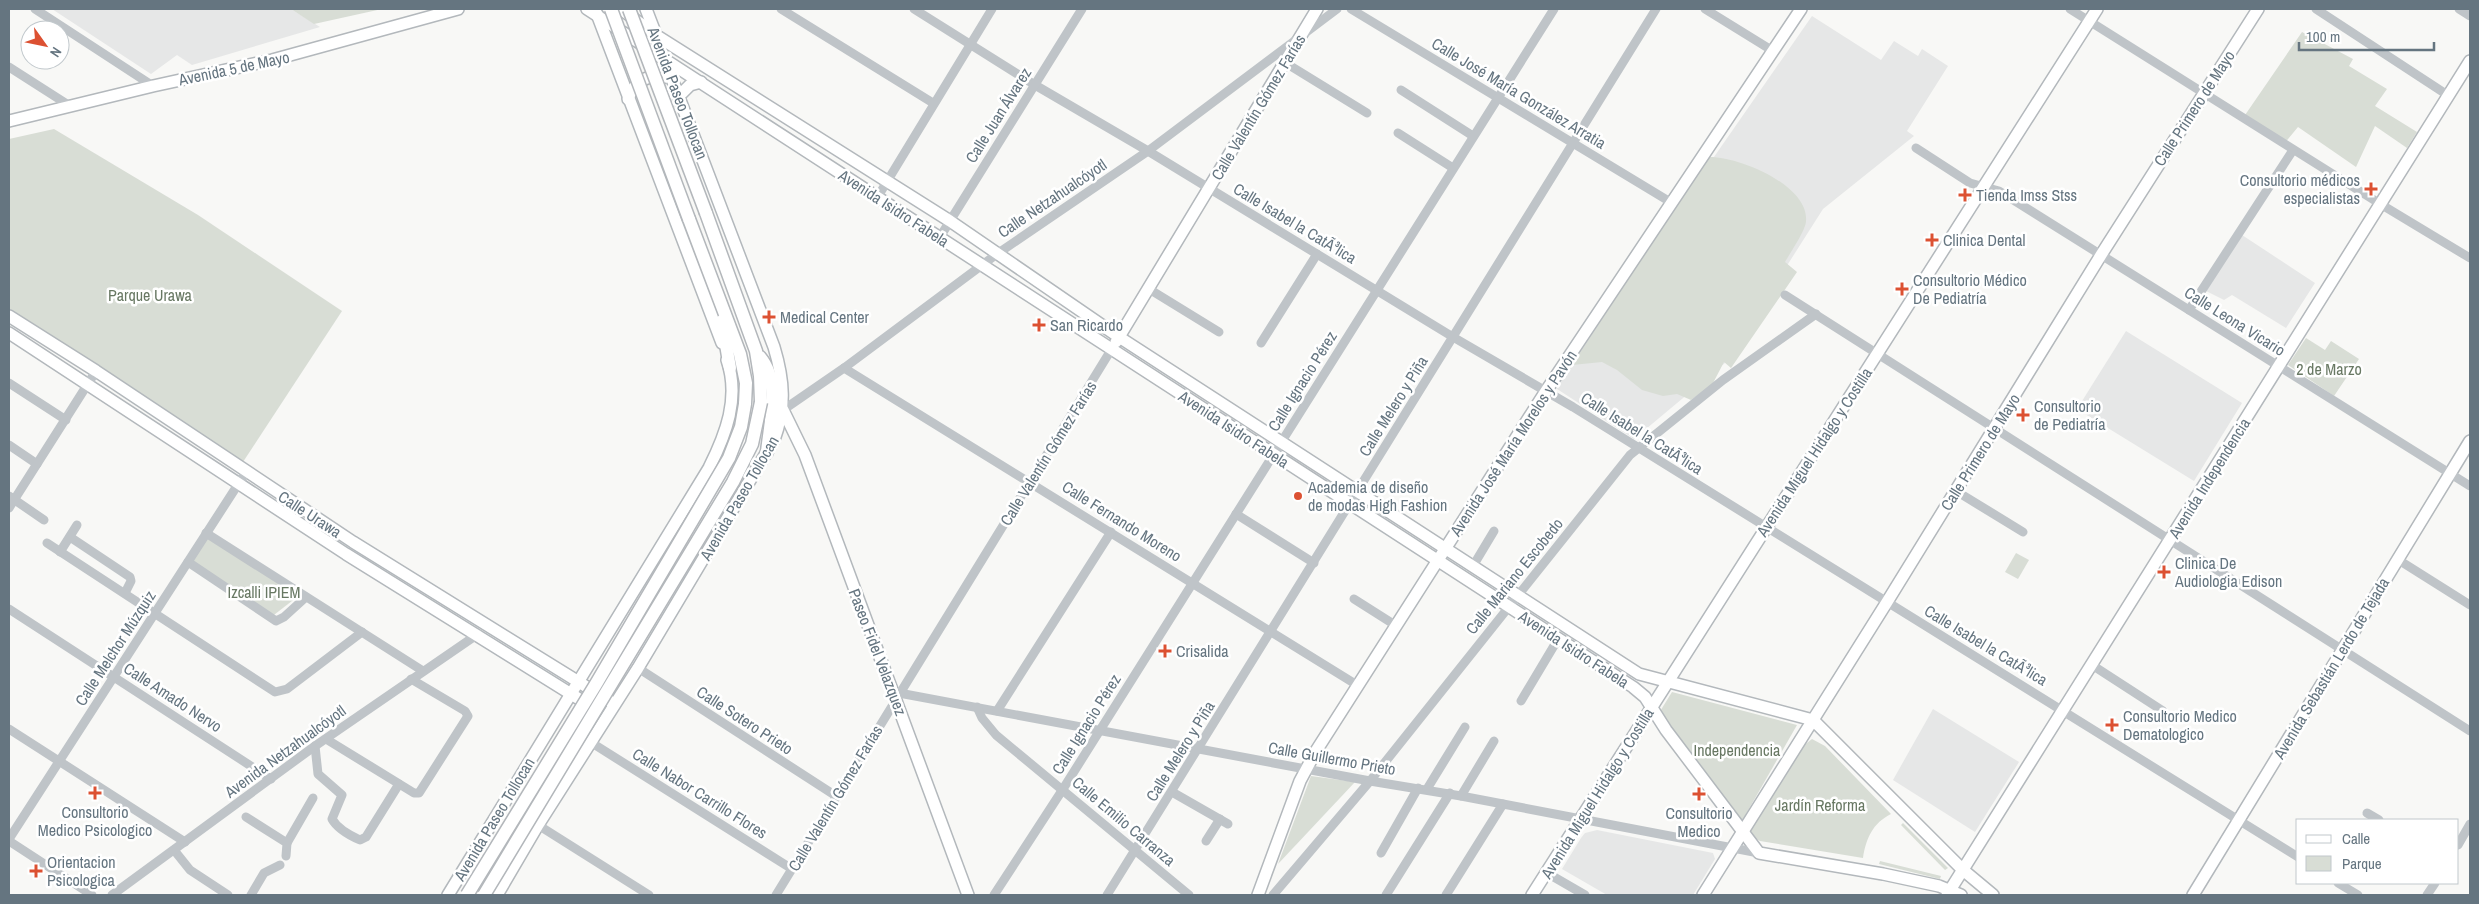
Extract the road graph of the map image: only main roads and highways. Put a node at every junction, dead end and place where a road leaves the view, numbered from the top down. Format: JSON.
{"nodes":[{"id":1,"x":458,"y":9,"type":"edge"},
{"id":2,"x":611,"y":9,"type":"edge"},
{"id":3,"x":621,"y":9,"type":"edge"},
{"id":4,"x":629,"y":9,"type":"edge"},
{"id":5,"x":646,"y":9,"type":"edge"},
{"id":6,"x":1317,"y":9,"type":"edge"},
{"id":7,"x":2096,"y":9,"type":"edge"},
{"id":8,"x":2258,"y":9,"type":"edge"},
{"id":9,"x":1796,"y":10,"type":"edge"},
{"id":10,"x":593,"y":11,"type":"edge"},
{"id":11,"x":656,"y":36,"type":"junction"},
{"id":12,"x":664,"y":58,"type":"junction"},
{"id":13,"x":2470,"y":61,"type":"edge"},
{"id":14,"x":701,"y":82,"type":"junction"},
{"id":15,"x":674,"y":84,"type":"junction"},
{"id":16,"x":679,"y":96,"type":"junction"},
{"id":17,"x":628,"y":99,"type":"junction"},
{"id":18,"x":9,"y":121,"type":"edge"},
{"id":19,"x":717,"y":292,"type":"junction"},
{"id":20,"x":9,"y":316,"type":"edge"},
{"id":21,"x":9,"y":332,"type":"edge"},
{"id":22,"x":1119,"y":337,"type":"junction"},
{"id":23,"x":1111,"y":350,"type":"junction"},
{"id":24,"x":756,"y":351,"type":"junction"},
{"id":25,"x":730,"y":368,"type":"junction"},
{"id":26,"x":783,"y":410,"type":"junction"},
{"id":27,"x":2470,"y":441,"type":"edge"},
{"id":28,"x":767,"y":452,"type":"junction"},
{"id":29,"x":1445,"y":548,"type":"junction"},
{"id":30,"x":1437,"y":560,"type":"junction"},
{"id":31,"x":648,"y":567,"type":"junction"},
{"id":32,"x":681,"y":598,"type":"junction"},
{"id":33,"x":599,"y":646,"type":"junction"},
{"id":34,"x":638,"y":668,"type":"junction"},
{"id":35,"x":578,"y":682,"type":"junction"},
{"id":36,"x":1667,"y":683,"type":"junction"},
{"id":37,"x":571,"y":694,"type":"junction"},
{"id":38,"x":615,"y":705,"type":"junction"},
{"id":39,"x":1651,"y":707,"type":"junction"},
{"id":40,"x":608,"y":716,"type":"junction"},
{"id":41,"x":1813,"y":720,"type":"junction"},
{"id":42,"x":544,"y":737,"type":"junction"},
{"id":43,"x":581,"y":759,"type":"junction"},
{"id":44,"x":1743,"y":830,"type":"junction"},
{"id":45,"x":1963,"y":870,"type":"junction"},
{"id":46,"x":1948,"y":892,"type":"edge"},
{"id":47,"x":448,"y":895,"type":"edge"},
{"id":48,"x":467,"y":895,"type":"edge"},
{"id":49,"x":484,"y":895,"type":"edge"},
{"id":50,"x":497,"y":895,"type":"edge"},
{"id":51,"x":968,"y":895,"type":"edge"},
{"id":52,"x":1258,"y":895,"type":"edge"},
{"id":53,"x":1532,"y":895,"type":"edge"},
{"id":54,"x":1703,"y":895,"type":"edge"},
{"id":55,"x":1961,"y":895,"type":"edge"},
{"id":56,"x":1993,"y":895,"type":"edge"},
{"id":57,"x":2193,"y":895,"type":"edge"}],
"edges":[{"from":1,"to":18,"type":"main road","name":"Avenida 5 de Mayo"},
{"from":2,"to":19,"type":"highway","name":"Avenida Paseo Tollocan","bridge":true},
{"from":3,"to":11,"type":"main road","name":"Avenida Isidro Fabela"},
{"from":4,"to":24,"type":"highway","name":"Avenida Paseo Tollocan","bridge":true},
{"from":5,"to":11,"type":"main road","name":"Avenida Paseo Tollocan"},
{"from":6,"to":22,"type":"main road","name":"Calle Valentín Gómez Farías"},
{"from":7,"to":36,"type":"main road","name":"Avenida Miguel Hidalgo y Costilla"},
{"from":8,"to":41,"type":"main road","name":"Calle Primero de Mayo"},
{"from":9,"to":29,"type":"main road","name":"Avenida José María Morelos y Pavón"},
{"from":10,"to":12,"type":"main road","name":"Avenida Isidro Fabela"},
{"from":10,"to":17,"type":"main road","name":"Avenida Paseo Tollocan"},
{"from":11,"to":12,"type":"main road","name":"Avenida Paseo Tollocan"},
{"from":11,"to":22,"type":"main road","name":"Avenida Isidro Fabela"},
{"from":12,"to":14,"type":"main road","name":"Avenida Isidro Fabela"},
{"from":12,"to":15,"type":"main road","name":"Avenida Paseo Tollocan"},
{"from":13,"to":45,"type":"main road","name":"Avenida Independencia"},
{"from":14,"to":16,"type":"main road"},
{"from":14,"to":23,"type":"main road","name":"Avenida Isidro Fabela"},
{"from":15,"to":16,"type":"main road","name":"Avenida Paseo Tollocan"},
{"from":15,"to":17,"type":"main road"},
{"from":16,"to":26,"type":"main road","name":"Avenida Paseo Tollocan"},
{"from":17,"to":25,"type":"main road","name":"Avenida Paseo Tollocan"},
{"from":19,"to":25,"type":"highway"},
{"from":19,"to":48,"type":"highway","name":"Avenida Paseo Tollocan","bridge":true},
{"from":20,"to":35,"type":"main road","name":"Calle Urawa"},
{"from":21,"to":37,"type":"main road","name":"Calle Urawa"},
{"from":22,"to":23,"type":"main road","name":"Calle Valentín Gómez Farías"},
{"from":22,"to":29,"type":"main road","name":"Avenida Isidro Fabela"},
{"from":23,"to":30,"type":"main road","name":"Avenida Isidro Fabela"},
{"from":24,"to":28,"type":"highway"},
{"from":24,"to":49,"type":"highway","name":"Avenida Paseo Tollocan","bridge":true},
{"from":25,"to":31,"type":"main road","name":"Avenida Paseo Tollocan"},
{"from":26,"to":28,"type":"main road","name":"Avenida Paseo Tollocan"},
{"from":26,"to":51,"type":"main road","name":"Paseo Fidel Velazquez"},
{"from":27,"to":57,"type":"main road","name":"Avenida Sebastián Lerdo de Tejada"},
{"from":28,"to":32,"type":"main road","name":"Avenida Paseo Tollocan"},
{"from":29,"to":30,"type":"main road","name":"Avenida José María Morelos y Pavón"},
{"from":29,"to":36,"type":"main road","name":"Avenida Isidro Fabela"},
{"from":30,"to":39,"type":"main road","name":"Avenida Isidro Fabela"},
{"from":30,"to":52,"type":"main road","name":"Avenida José María Morelos y Pavón"},
{"from":31,"to":32,"type":"main road"},
{"from":31,"to":33,"type":"main road","name":"Avenida Paseo Tollocan"},
{"from":32,"to":34,"type":"main road","name":"Avenida Paseo Tollocan"},
{"from":33,"to":34,"type":"main road"},
{"from":33,"to":35,"type":"main road","name":"Avenida Paseo Tollocan"},
{"from":34,"to":38,"type":"main road","name":"Avenida Paseo Tollocan"},
{"from":35,"to":37,"type":"main road","name":"Avenida Paseo Tollocan"},
{"from":35,"to":38,"type":"main road","name":"Calle Urawa"},
{"from":36,"to":39,"type":"main road","name":"Avenida Miguel Hidalgo y Costilla"},
{"from":36,"to":41,"type":"main road","name":"Avenida Isidro Fabela"},
{"from":37,"to":40,"type":"main road","name":"Calle Urawa"},
{"from":37,"to":42,"type":"main road","name":"Avenida Paseo Tollocan"},
{"from":38,"to":40,"type":"main road","name":"Avenida Paseo Tollocan"},
{"from":39,"to":44,"type":"main road","name":"Avenida Isidro Fabela"},
{"from":39,"to":53,"type":"main road","name":"Avenida Miguel Hidalgo y Costilla"},
{"from":40,"to":43,"type":"main road","name":"Avenida Paseo Tollocan"},
{"from":41,"to":44,"type":"main road","name":"Calle Primero de Mayo"},
{"from":41,"to":45,"type":"main road"},
{"from":42,"to":43,"type":"main road"},
{"from":42,"to":47,"type":"main road","name":"Avenida Paseo Tollocan"},
{"from":43,"to":50,"type":"main road","name":"Avenida Paseo Tollocan"},
{"from":44,"to":46,"type":"main road","name":"Avenida Isidro Fabela"},
{"from":44,"to":54,"type":"main road","name":"Calle Primero de Mayo"},
{"from":45,"to":46,"type":"main road","name":"Avenida Independencia"},
{"from":45,"to":56,"type":"main road"},
{"from":46,"to":55,"type":"main road"}]}
